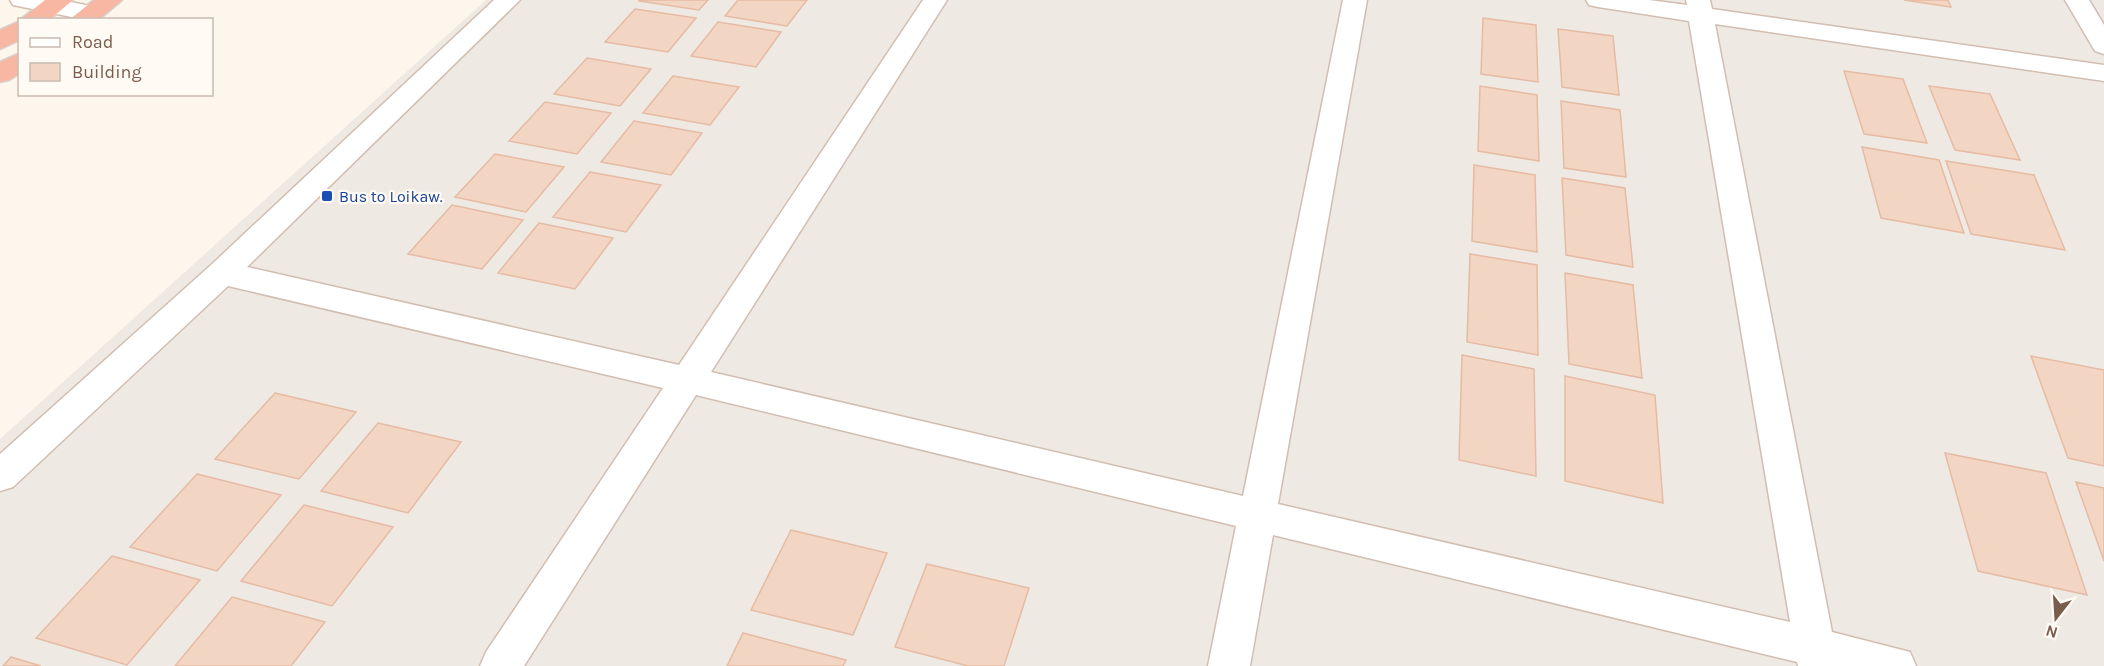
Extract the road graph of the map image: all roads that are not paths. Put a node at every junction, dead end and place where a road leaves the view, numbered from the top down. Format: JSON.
{"nodes":[{"id":1,"x":22,"y":0,"type":"edge"},
{"id":2,"x":508,"y":0,"type":"edge"},
{"id":3,"x":935,"y":0,"type":"edge"},
{"id":4,"x":1355,"y":0,"type":"edge"},
{"id":5,"x":1598,"y":0,"type":"edge"},
{"id":6,"x":2077,"y":0,"type":"edge"},
{"id":7,"x":57,"y":3,"type":"edge"},
{"id":8,"x":1699,"y":7,"type":"edge"},
{"id":9,"x":94,"y":11,"type":"edge"},
{"id":10,"x":35,"y":18,"type":"edge"},
{"id":11,"x":18,"y":29,"type":"edge"},
{"id":12,"x":0,"y":40,"type":"edge"},
{"id":13,"x":2104,"y":46,"type":"edge"},
{"id":14,"x":18,"y":62,"type":"edge"},
{"id":15,"x":2104,"y":73,"type":"edge"},
{"id":16,"x":0,"y":75,"type":"edge"},
{"id":17,"x":222,"y":273,"type":"junction"},
{"id":18,"x":687,"y":380,"type":"junction"},
{"id":19,"x":0,"y":477,"type":"edge"},
{"id":20,"x":1258,"y":515,"type":"junction"},
{"id":21,"x":1816,"y":656,"type":"edge"},
{"id":22,"x":501,"y":666,"type":"edge"},
{"id":23,"x":1229,"y":666,"type":"edge"},
{"id":24,"x":1895,"y":666,"type":"edge"}],
"edges":[{"from":1,"to":7,"type":"street"},
{"from":2,"to":17,"type":"street"},
{"from":3,"to":18,"type":"street"},
{"from":4,"to":20,"type":"street"},
{"from":5,"to":8,"type":"street"},
{"from":6,"to":13,"type":"street"},
{"from":7,"to":9,"type":"street"},
{"from":7,"to":10,"type":"highway"},
{"from":8,"to":15,"type":"street"},
{"from":8,"to":21,"type":"street"},
{"from":11,"to":12,"type":"highway"},
{"from":14,"to":16,"type":"highway"},
{"from":17,"to":18,"type":"street"},
{"from":17,"to":19,"type":"street"},
{"from":18,"to":20,"type":"street"},
{"from":18,"to":22,"type":"street"},
{"from":20,"to":21,"type":"street"},
{"from":20,"to":23,"type":"street"},
{"from":21,"to":24,"type":"street"}]}
